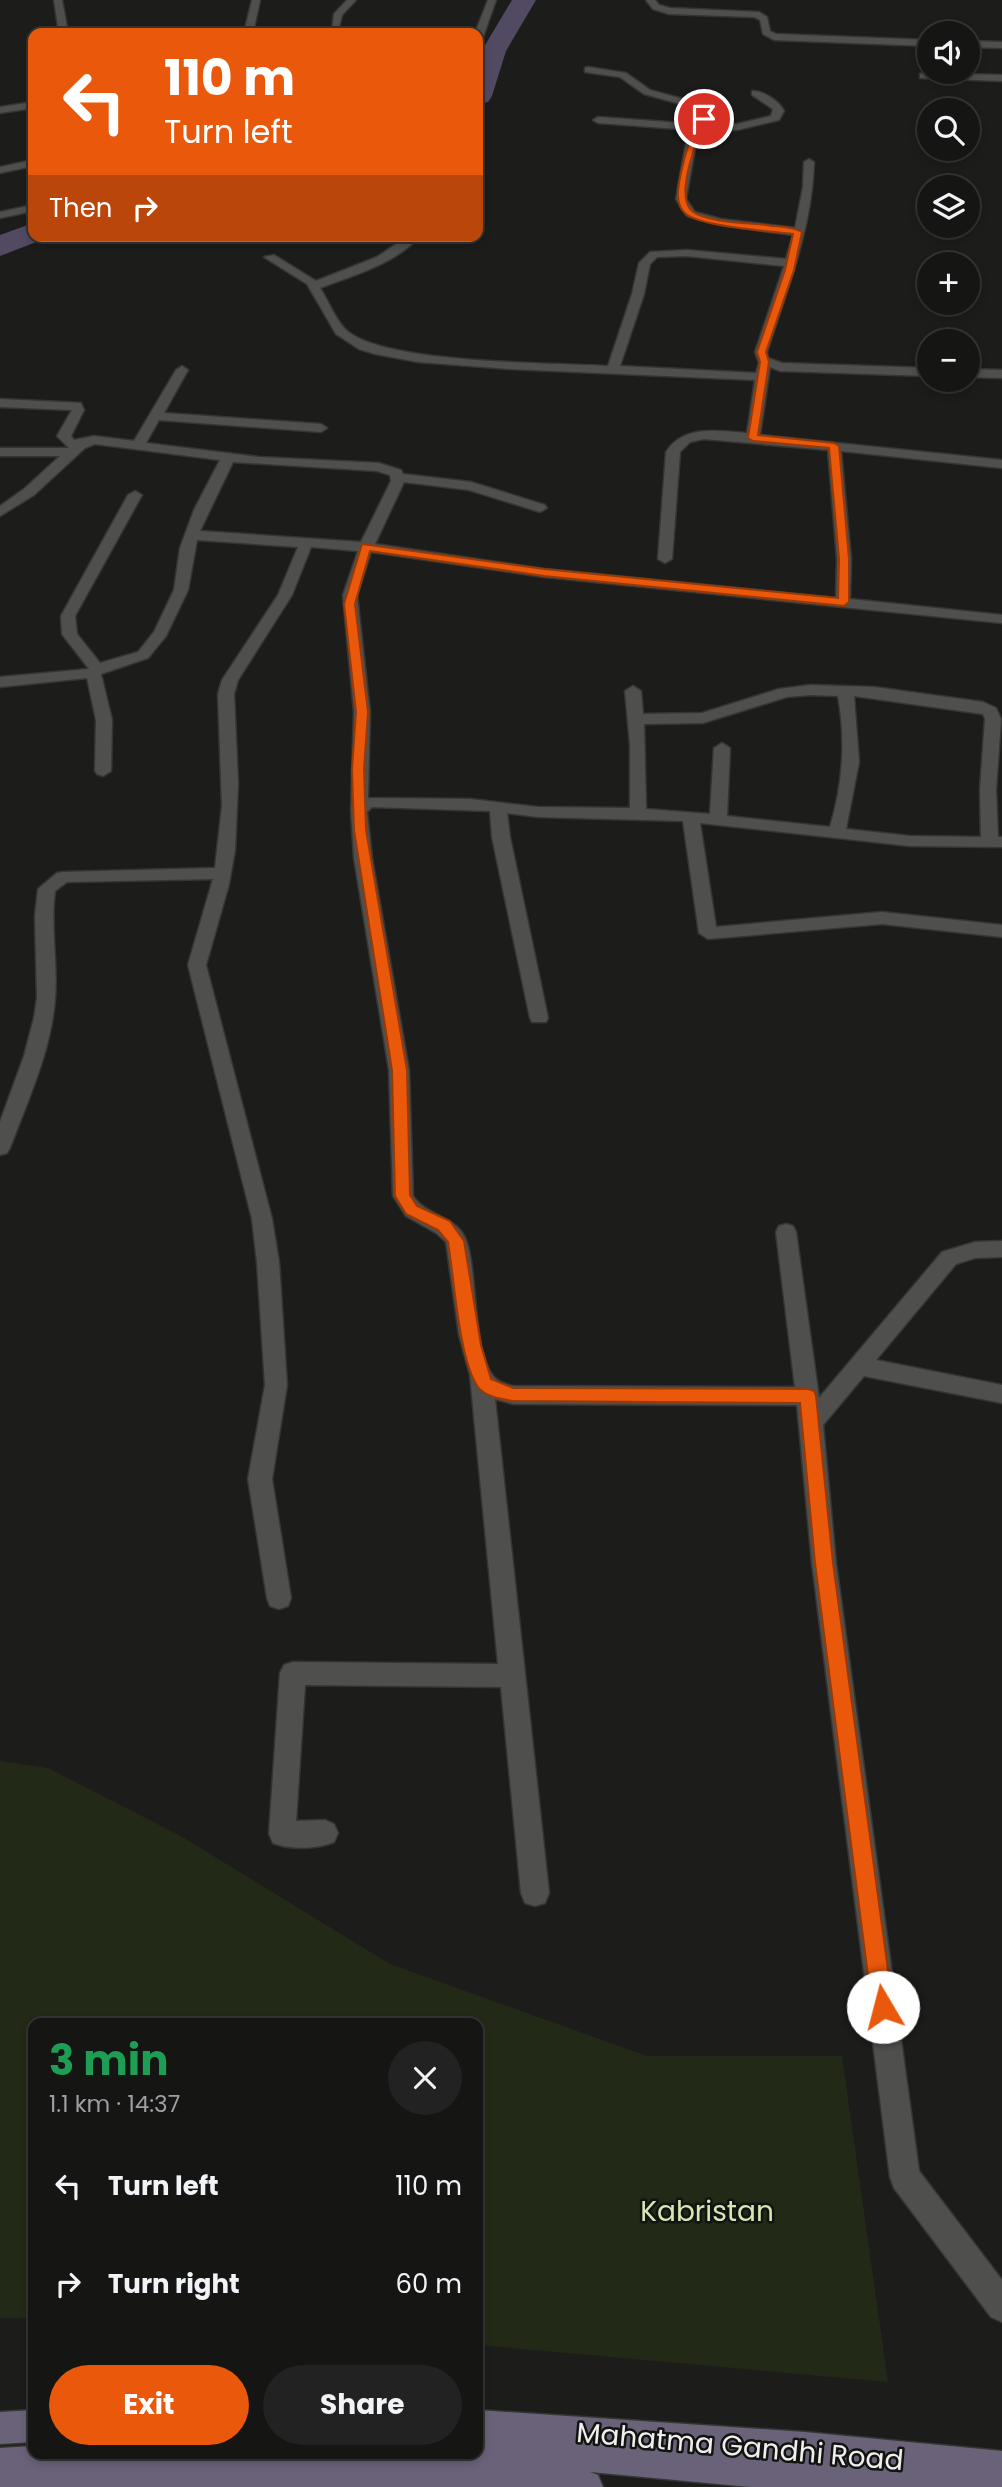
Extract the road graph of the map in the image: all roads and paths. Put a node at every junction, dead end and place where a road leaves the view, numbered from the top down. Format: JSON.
{"nodes":[{"id":1,"x":58,"y":0,"type":"edge"},
{"id":2,"x":256,"y":0,"type":"edge"},
{"id":3,"x":352,"y":0,"type":"edge"},
{"id":4,"x":492,"y":0,"type":"edge"},
{"id":5,"x":650,"y":0,"type":"edge"},
{"id":6,"x":63,"y":28,"type":"edge"},
{"id":7,"x":249,"y":28,"type":"edge"},
{"id":8,"x":335,"y":28,"type":"edge"},
{"id":9,"x":481,"y":28,"type":"edge"},
{"id":10,"x":917,"y":43,"type":"edge"},
{"id":11,"x":980,"y":44,"type":"edge"},
{"id":12,"x":1002,"y":45,"type":"edge"},
{"id":13,"x":587,"y":70,"type":"dead end"},
{"id":14,"x":980,"y":77,"type":"edge"},
{"id":15,"x":1002,"y":78,"type":"edge"},
{"id":16,"x":755,"y":93,"type":"dead end"},
{"id":17,"x":28,"y":106,"type":"edge"},
{"id":18,"x":0,"y":110,"type":"edge"},
{"id":19,"x":598,"y":120,"type":"dead end"},
{"id":20,"x":699,"y":127,"type":"junction"},
{"id":21,"x":809,"y":162,"type":"dead end"},
{"id":22,"x":28,"y":164,"type":"edge"},
{"id":23,"x":0,"y":170,"type":"edge"},
{"id":24,"x":28,"y":209,"type":"edge"},
{"id":25,"x":0,"y":215,"type":"edge"},
{"id":26,"x":798,"y":232,"type":"junction"},
{"id":27,"x":407,"y":242,"type":"edge"},
{"id":28,"x":270,"y":257,"type":"dead end"},
{"id":29,"x":791,"y":263,"type":"junction"},
{"id":30,"x":314,"y":286,"type":"junction"},
{"id":31,"x":765,"y":362,"type":"junction"},
{"id":32,"x":182,"y":370,"type":"dead end"},
{"id":33,"x":612,"y":371,"type":"junction"},
{"id":34,"x":917,"y":372,"type":"edge"},
{"id":35,"x":980,"y":373,"type":"edge"},
{"id":36,"x":1002,"y":374,"type":"edge"},
{"id":37,"x":763,"y":377,"type":"junction"},
{"id":38,"x":0,"y":403,"type":"edge"},
{"id":39,"x":155,"y":416,"type":"junction"},
{"id":40,"x":321,"y":428,"type":"dead end"},
{"id":41,"x":753,"y":438,"type":"junction"},
{"id":42,"x":139,"y":444,"type":"junction"},
{"id":43,"x":834,"y":446,"type":"junction"},
{"id":44,"x":75,"y":449,"type":"junction"},
{"id":45,"x":0,"y":452,"type":"edge"},
{"id":46,"x":228,"y":458,"type":"junction"},
{"id":47,"x":1002,"y":464,"type":"edge"},
{"id":48,"x":398,"y":477,"type":"junction"},
{"id":49,"x":135,"y":495,"type":"dead end"},
{"id":50,"x":540,"y":508,"type":"dead end"},
{"id":51,"x":0,"y":512,"type":"edge"},
{"id":52,"x":192,"y":535,"type":"junction"},
{"id":53,"x":306,"y":543,"type":"junction"},
{"id":54,"x":366,"y":547,"type":"junction"},
{"id":55,"x":666,"y":559,"type":"dead end"},
{"id":56,"x":844,"y":602,"type":"junction"},
{"id":57,"x":1002,"y":619,"type":"edge"},
{"id":58,"x":95,"y":671,"type":"junction"},
{"id":59,"x":0,"y":682,"type":"edge"},
{"id":60,"x":845,"y":690,"type":"junction"},
{"id":61,"x":633,"y":691,"type":"dead end"},
{"id":62,"x":637,"y":719,"type":"junction"},
{"id":63,"x":722,"y":748,"type":"dead end"},
{"id":64,"x":103,"y":771,"type":"dead end"},
{"id":65,"x":361,"y":808,"type":"junction"},
{"id":66,"x":498,"y":808,"type":"junction"},
{"id":67,"x":638,"y":812,"type":"junction"},
{"id":68,"x":691,"y":817,"type":"junction"},
{"id":69,"x":718,"y":821,"type":"junction"},
{"id":70,"x":837,"y":832,"type":"junction"},
{"id":71,"x":996,"y":842,"type":"edge"},
{"id":72,"x":223,"y":873,"type":"junction"},
{"id":73,"x":1002,"y":931,"type":"edge"},
{"id":74,"x":538,"y":1018,"type":"dead end"},
{"id":75,"x":0,"y":1148,"type":"edge"},
{"id":76,"x":786,"y":1233,"type":"dead end"},
{"id":77,"x":1002,"y":1250,"type":"edge"},
{"id":78,"x":859,"y":1366,"type":"junction"},
{"id":79,"x":481,"y":1376,"type":"junction"},
{"id":80,"x":1002,"y":1394,"type":"edge"},
{"id":81,"x":808,"y":1396,"type":"junction"},
{"id":82,"x":811,"y":1423,"type":"junction"},
{"id":83,"x":279,"y":1598,"type":"dead end"},
{"id":84,"x":512,"y":1676,"type":"junction"},
{"id":85,"x":325,"y":1832,"type":"dead end"},
{"id":86,"x":535,"y":1893,"type":"dead end"},
{"id":87,"x":1002,"y":2306,"type":"edge"},
{"id":88,"x":28,"y":2426,"type":"edge"},
{"id":89,"x":483,"y":2426,"type":"edge"},
{"id":90,"x":0,"y":2428,"type":"edge"},
{"id":91,"x":28,"y":2439,"type":"edge"},
{"id":92,"x":0,"y":2441,"type":"edge"},
{"id":93,"x":483,"y":2447,"type":"edge"},
{"id":94,"x":0,"y":2465,"type":"edge"},
{"id":95,"x":1002,"y":2468,"type":"edge"},
{"id":96,"x":0,"y":2486,"type":"edge"},
{"id":97,"x":393,"y":2487,"type":"edge"},
{"id":98,"x":586,"y":2487,"type":"edge"},
{"id":99,"x":986,"y":2487,"type":"edge"}],
"edges":[{"from":1,"to":6,"type":"street"},
{"from":2,"to":7,"type":"street"},
{"from":3,"to":8,"type":"street"},
{"from":4,"to":9,"type":"street"},
{"from":5,"to":10,"type":"street"},
{"from":11,"to":12,"type":"street"},
{"from":13,"to":20,"type":"street"},
{"from":14,"to":15,"type":"street"},
{"from":16,"to":20,"type":"street"},
{"from":17,"to":18,"type":"street"},
{"from":19,"to":20,"type":"street"},
{"from":20,"to":26,"type":"street"},
{"from":21,"to":26,"type":"street"},
{"from":22,"to":23,"type":"street"},
{"from":24,"to":25,"type":"street"},
{"from":26,"to":29,"type":"street"},
{"from":27,"to":30,"type":"street"},
{"from":28,"to":30,"type":"street"},
{"from":29,"to":31,"type":"street"},
{"from":29,"to":33,"type":"street"},
{"from":30,"to":33,"type":"street"},
{"from":31,"to":34,"type":"street"},
{"from":31,"to":37,"type":"street"},
{"from":32,"to":39,"type":"street"},
{"from":33,"to":37,"type":"street"},
{"from":35,"to":36,"type":"street"},
{"from":37,"to":41,"type":"street"},
{"from":38,"to":44,"type":"street"},
{"from":39,"to":40,"type":"street"},
{"from":39,"to":42,"type":"street"},
{"from":41,"to":43,"type":"street"},
{"from":41,"to":55,"type":"street"},
{"from":42,"to":44,"type":"street"},
{"from":42,"to":46,"type":"street"},
{"from":43,"to":47,"type":"street"},
{"from":43,"to":56,"type":"street"},
{"from":44,"to":45,"type":"street"},
{"from":44,"to":51,"type":"street"},
{"from":46,"to":48,"type":"street"},
{"from":46,"to":52,"type":"street"},
{"from":48,"to":50,"type":"street"},
{"from":48,"to":54,"type":"street"},
{"from":49,"to":58,"type":"street"},
{"from":52,"to":53,"type":"street"},
{"from":52,"to":58,"type":"street"},
{"from":53,"to":54,"type":"street"},
{"from":53,"to":72,"type":"street"},
{"from":54,"to":56,"type":"street"},
{"from":54,"to":65,"type":"street"},
{"from":56,"to":57,"type":"street"},
{"from":58,"to":59,"type":"street"},
{"from":58,"to":64,"type":"street"},
{"from":60,"to":62,"type":"street"},
{"from":60,"to":70,"type":"street"},
{"from":60,"to":71,"type":"street"},
{"from":61,"to":62,"type":"street"},
{"from":62,"to":67,"type":"street"},
{"from":63,"to":69,"type":"street"},
{"from":65,"to":66,"type":"street"},
{"from":65,"to":79,"type":"street"},
{"from":66,"to":67,"type":"street"},
{"from":66,"to":74,"type":"street"},
{"from":67,"to":68,"type":"street"},
{"from":68,"to":69,"type":"street"},
{"from":68,"to":73,"type":"street"},
{"from":69,"to":70,"type":"street"},
{"from":70,"to":71,"type":"street"},
{"from":72,"to":75,"type":"street"},
{"from":72,"to":83,"type":"street"},
{"from":76,"to":81,"type":"street"},
{"from":77,"to":78,"type":"street"},
{"from":78,"to":80,"type":"street"},
{"from":78,"to":82,"type":"street"},
{"from":79,"to":81,"type":"street"},
{"from":79,"to":84,"type":"street"},
{"from":81,"to":82,"type":"street"},
{"from":82,"to":87,"type":"street"},
{"from":84,"to":85,"type":"street"},
{"from":84,"to":86,"type":"street"},
{"from":88,"to":90,"type":"main road"},
{"from":89,"to":95,"type":"main road","name":"Mahatma Gandhi Road"},
{"from":91,"to":92,"type":"main road"},
{"from":93,"to":99,"type":"main road"},
{"from":94,"to":98,"type":"main road"},
{"from":96,"to":97,"type":"main road"}]}
